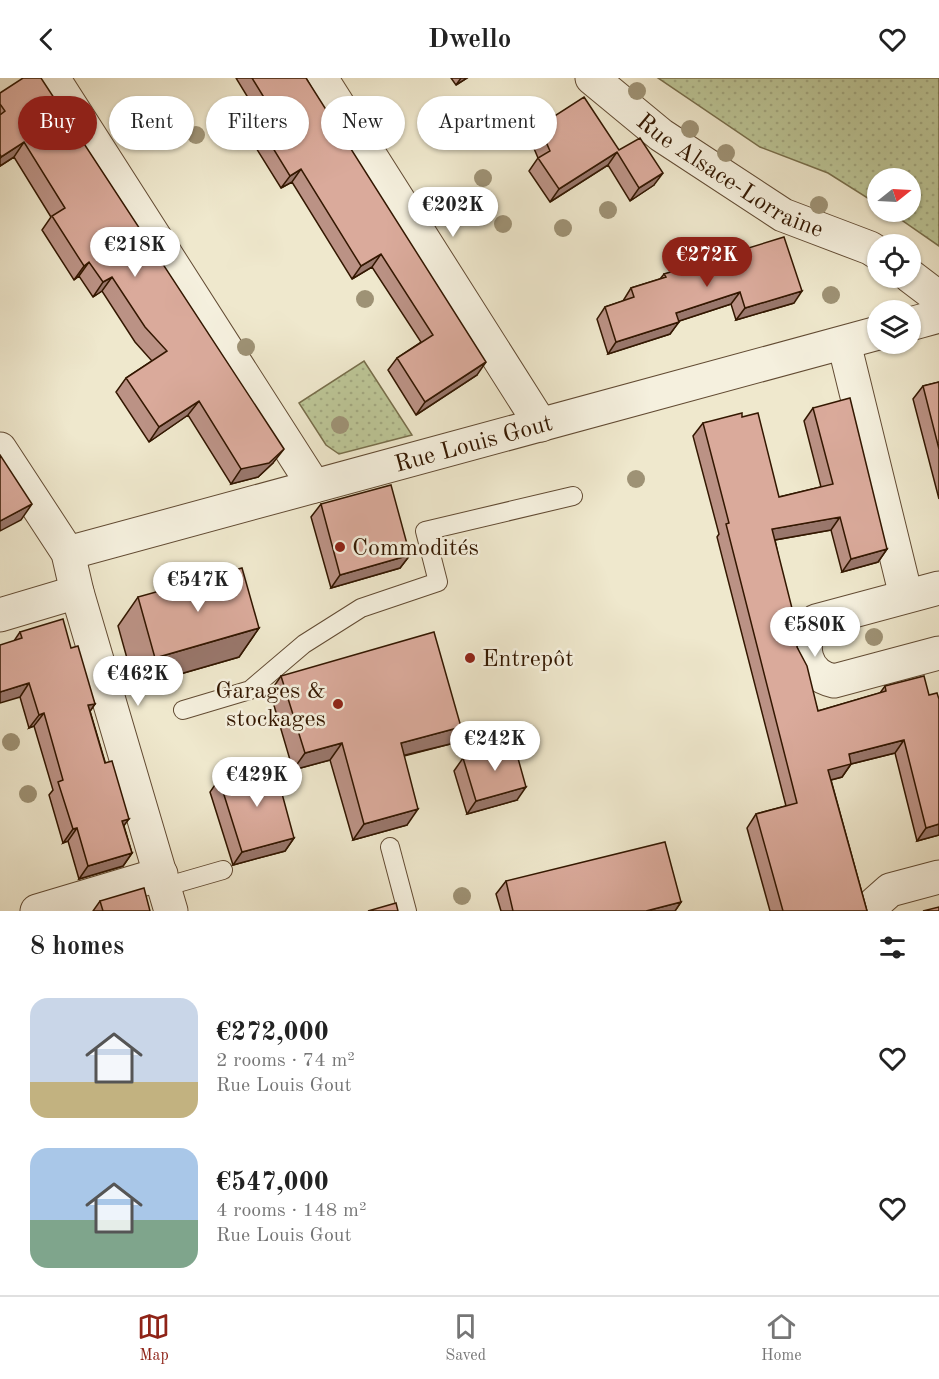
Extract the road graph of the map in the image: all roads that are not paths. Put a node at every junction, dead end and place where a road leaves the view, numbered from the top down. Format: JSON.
{"nodes":[{"id":1,"x":53,"y":78,"type":"edge"},
{"id":2,"x":321,"y":78,"type":"edge"},
{"id":3,"x":592,"y":78,"type":"edge"},
{"id":4,"x":867,"y":249,"type":"edge"},
{"id":5,"x":921,"y":284,"type":"edge"},
{"id":6,"x":939,"y":298,"type":"edge"},
{"id":7,"x":939,"y":316,"type":"edge"},
{"id":8,"x":921,"y":321,"type":"edge"},
{"id":9,"x":867,"y":336,"type":"edge"},
{"id":10,"x":844,"y":343,"type":"junction"},
{"id":11,"x":541,"y":425,"type":"junction"},
{"id":12,"x":0,"y":449,"type":"edge"},
{"id":13,"x":314,"y":486,"type":"junction"},
{"id":14,"x":573,"y":496,"type":"dead end"},
{"id":15,"x":68,"y":553,"type":"junction"},
{"id":16,"x":939,"y":588,"type":"edge"},
{"id":17,"x":77,"y":592,"type":"junction"},
{"id":18,"x":906,"y":596,"type":"junction"},
{"id":19,"x":0,"y":615,"type":"edge"},
{"id":20,"x":939,"y":653,"type":"edge"},
{"id":21,"x":183,"y":710,"type":"dead end"},
{"id":22,"x":390,"y":847,"type":"dead end"},
{"id":23,"x":223,"y":870,"type":"dead end"},
{"id":24,"x":939,"y":877,"type":"edge"},
{"id":25,"x":166,"y":890,"type":"edge"},
{"id":26,"x":37,"y":911,"type":"edge"},
{"id":27,"x":406,"y":911,"type":"edge"},
{"id":28,"x":872,"y":911,"type":"edge"}],
"edges":[{"from":1,"to":13,"type":"street"},
{"from":2,"to":11,"type":"street"},
{"from":3,"to":4,"type":"street","name":"Rue Alsace-Lorraine"},
{"from":5,"to":6,"type":"street"},
{"from":7,"to":8,"type":"street"},
{"from":9,"to":10,"type":"street","name":"Rue Louis Gout"},
{"from":10,"to":11,"type":"street","name":"Rue Louis Gout"},
{"from":10,"to":18,"type":"street"},
{"from":11,"to":13,"type":"street","name":"Rue Louis Gout"},
{"from":12,"to":15,"type":"street"},
{"from":13,"to":15,"type":"street","name":"Rue Louis Gout"},
{"from":14,"to":21,"type":"lane"},
{"from":15,"to":17,"type":"street"},
{"from":16,"to":18,"type":"street"},
{"from":17,"to":19,"type":"street"},
{"from":17,"to":25,"type":"street"},
{"from":18,"to":20,"type":"street"},
{"from":22,"to":27,"type":"lane"},
{"from":23,"to":25,"type":"lane"},
{"from":24,"to":28,"type":"street"},
{"from":25,"to":26,"type":"street"}]}
